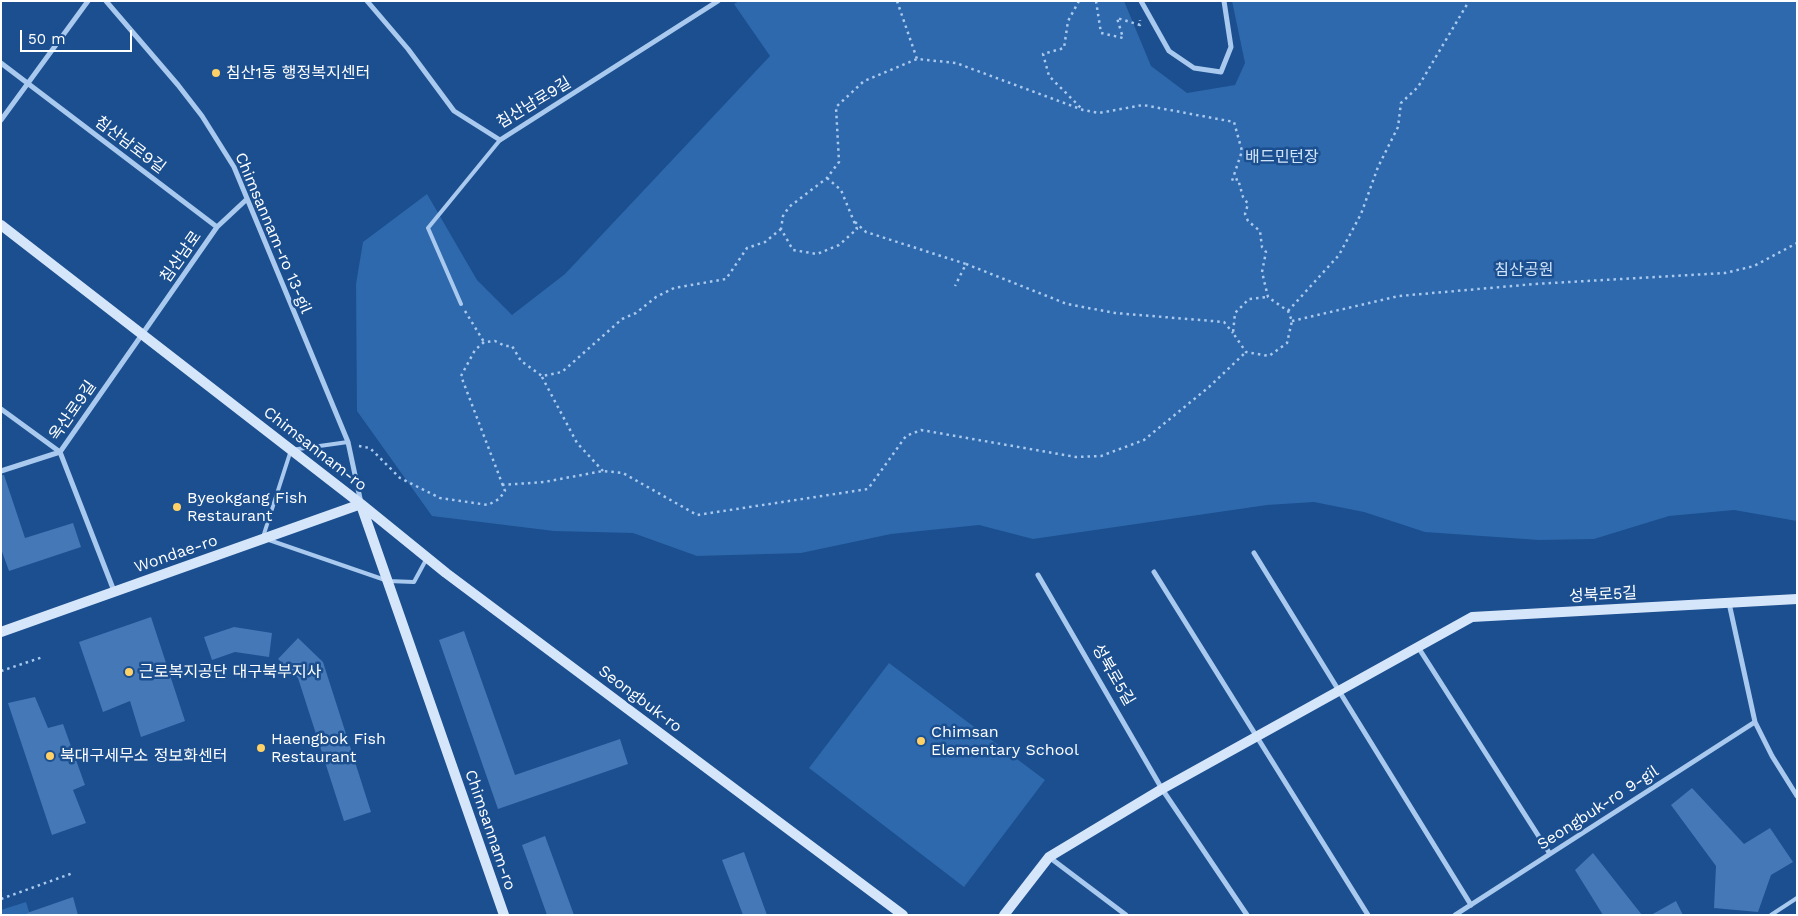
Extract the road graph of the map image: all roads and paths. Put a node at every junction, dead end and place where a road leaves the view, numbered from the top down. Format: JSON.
{"nodes":[{"id":1,"x":88,"y":1,"type":"edge"},
{"id":2,"x":106,"y":1,"type":"edge"},
{"id":3,"x":367,"y":1,"type":"edge"},
{"id":4,"x":718,"y":1,"type":"edge"},
{"id":5,"x":897,"y":1,"type":"edge"},
{"id":6,"x":1079,"y":1,"type":"edge"},
{"id":7,"x":1096,"y":1,"type":"edge"},
{"id":8,"x":1141,"y":1,"type":"edge"},
{"id":9,"x":1224,"y":1,"type":"edge"},
{"id":10,"x":1470,"y":1,"type":"edge"},
{"id":11,"x":1139,"y":17,"type":"dead end"},
{"id":12,"x":916,"y":59,"type":"junction"},
{"id":13,"x":1,"y":63,"type":"edge"},
{"id":14,"x":28,"y":83,"type":"junction"},
{"id":15,"x":1083,"y":110,"type":"junction"},
{"id":16,"x":1,"y":120,"type":"edge"},
{"id":17,"x":500,"y":140,"type":"junction"},
{"id":18,"x":827,"y":178,"type":"junction"},
{"id":19,"x":247,"y":200,"type":"junction"},
{"id":20,"x":854,"y":221,"type":"junction"},
{"id":21,"x":1,"y":225,"type":"edge"},
{"id":22,"x":217,"y":227,"type":"junction"},
{"id":23,"x":781,"y":229,"type":"junction"},
{"id":24,"x":1797,"y":243,"type":"edge"},
{"id":25,"x":966,"y":264,"type":"junction"},
{"id":26,"x":955,"y":286,"type":"dead end"},
{"id":27,"x":1268,"y":297,"type":"junction"},
{"id":28,"x":461,"y":304,"type":"joint"},
{"id":29,"x":1288,"y":311,"type":"junction"},
{"id":30,"x":1292,"y":321,"type":"junction"},
{"id":31,"x":1233,"y":333,"type":"junction"},
{"id":32,"x":142,"y":334,"type":"junction"},
{"id":33,"x":484,"y":342,"type":"junction"},
{"id":34,"x":1246,"y":352,"type":"junction"},
{"id":35,"x":542,"y":376,"type":"junction"},
{"id":36,"x":1,"y":409,"type":"edge"},
{"id":37,"x":348,"y":442,"type":"junction"},
{"id":38,"x":291,"y":450,"type":"junction"},
{"id":39,"x":60,"y":452,"type":"junction"},
{"id":40,"x":1,"y":471,"type":"edge"},
{"id":41,"x":604,"y":471,"type":"junction"},
{"id":42,"x":502,"y":485,"type":"junction"},
{"id":43,"x":361,"y":504,"type":"junction"},
{"id":44,"x":265,"y":538,"type":"junction"},
{"id":45,"x":1254,"y":553,"type":"dead end"},
{"id":46,"x":427,"y":558,"type":"junction"},
{"id":47,"x":1154,"y":572,"type":"dead end"},
{"id":48,"x":1038,"y":576,"type":"dead end"},
{"id":49,"x":388,"y":581,"type":"junction"},
{"id":50,"x":114,"y":592,"type":"junction"},
{"id":51,"x":1797,"y":598,"type":"edge"},
{"id":52,"x":1729,"y":602,"type":"junction"},
{"id":53,"x":1,"y":632,"type":"edge"},
{"id":54,"x":1418,"y":647,"type":"junction"},
{"id":55,"x":43,"y":656,"type":"dead end"},
{"id":56,"x":1,"y":671,"type":"edge"},
{"id":57,"x":1339,"y":691,"type":"junction"},
{"id":58,"x":1755,"y":722,"type":"junction"},
{"id":59,"x":1256,"y":737,"type":"junction"},
{"id":60,"x":1162,"y":789,"type":"junction"},
{"id":61,"x":1797,"y":796,"type":"edge"},
{"id":62,"x":1550,"y":854,"type":"junction"},
{"id":63,"x":1049,"y":857,"type":"junction"},
{"id":64,"x":73,"y":872,"type":"dead end"},
{"id":65,"x":1797,"y":898,"type":"edge"},
{"id":66,"x":1,"y":900,"type":"edge"},
{"id":67,"x":1471,"y":905,"type":"junction"},
{"id":68,"x":504,"y":915,"type":"edge"},
{"id":69,"x":903,"y":915,"type":"edge"},
{"id":70,"x":1004,"y":915,"type":"edge"},
{"id":71,"x":1126,"y":915,"type":"edge"},
{"id":72,"x":1247,"y":915,"type":"edge"},
{"id":73,"x":1368,"y":915,"type":"edge"},
{"id":74,"x":1455,"y":915,"type":"edge"},
{"id":75,"x":1771,"y":915,"type":"edge"}],
"edges":[{"from":1,"to":14,"type":"street"},
{"from":2,"to":19,"type":"street","name":"Chimsannam-ro 13-gil"},
{"from":3,"to":17,"type":"street","name":"침산남로9길"},
{"from":4,"to":17,"type":"street","name":"침산남로9길"},
{"from":5,"to":12,"type":"path"},
{"from":6,"to":15,"type":"path"},
{"from":7,"to":11,"type":"path"},
{"from":8,"to":9,"type":"street"},
{"from":10,"to":29,"type":"path"},
{"from":12,"to":15,"type":"path"},
{"from":12,"to":18,"type":"path"},
{"from":13,"to":14,"type":"street","name":"침산남로9길"},
{"from":14,"to":16,"type":"street"},
{"from":14,"to":22,"type":"street","name":"침산남로9길"},
{"from":15,"to":27,"type":"path"},
{"from":17,"to":28,"type":"lane"},
{"from":18,"to":20,"type":"path"},
{"from":18,"to":23,"type":"path"},
{"from":19,"to":22,"type":"street","name":"침산남로"},
{"from":19,"to":37,"type":"street","name":"Chimsannam-ro 13-gil"},
{"from":20,"to":23,"type":"path"},
{"from":20,"to":25,"type":"path"},
{"from":21,"to":32,"type":"main road","name":"Chimsannam-ro"},
{"from":22,"to":32,"type":"street","name":"침산남로"},
{"from":23,"to":35,"type":"path"},
{"from":24,"to":30,"type":"path"},
{"from":25,"to":26,"type":"path"},
{"from":25,"to":31,"type":"path"},
{"from":27,"to":29,"type":"path"},
{"from":27,"to":31,"type":"path"},
{"from":28,"to":33,"type":"path"},
{"from":29,"to":30,"type":"path"},
{"from":30,"to":34,"type":"path"},
{"from":31,"to":34,"type":"path"},
{"from":32,"to":38,"type":"main road","name":"Chimsannam-ro"},
{"from":32,"to":39,"type":"street","name":"옥산로9길"},
{"from":33,"to":35,"type":"path"},
{"from":33,"to":42,"type":"path"},
{"from":34,"to":41,"type":"path"},
{"from":35,"to":41,"type":"path"},
{"from":36,"to":39,"type":"street"},
{"from":37,"to":38,"type":"lane"},
{"from":37,"to":42,"type":"path"},
{"from":37,"to":43,"type":"street","name":"Chimsannam-ro 13-gil"},
{"from":38,"to":43,"type":"main road","name":"Chimsannam-ro"},
{"from":38,"to":44,"type":"lane"},
{"from":39,"to":40,"type":"street","name":"옥산로9길"},
{"from":39,"to":50,"type":"street"},
{"from":41,"to":42,"type":"path"},
{"from":43,"to":44,"type":"main road","name":"Wondae-ro"},
{"from":43,"to":46,"type":"main road","name":"Seongbuk-ro"},
{"from":43,"to":49,"type":"main road","name":"Chimsannam-ro"},
{"from":44,"to":49,"type":"lane"},
{"from":44,"to":50,"type":"main road","name":"Wondae-ro"},
{"from":45,"to":57,"type":"street"},
{"from":46,"to":49,"type":"lane"},
{"from":46,"to":69,"type":"main road","name":"Seongbuk-ro"},
{"from":47,"to":59,"type":"street"},
{"from":48,"to":60,"type":"street","name":"성북로5길"},
{"from":49,"to":68,"type":"main road","name":"Chimsannam-ro"},
{"from":50,"to":53,"type":"main road","name":"Wondae-ro"},
{"from":51,"to":52,"type":"main road","name":"성북로5길"},
{"from":52,"to":54,"type":"main road","name":"성북로5길"},
{"from":52,"to":58,"type":"street"},
{"from":54,"to":57,"type":"main road","name":"성북로5길"},
{"from":54,"to":62,"type":"street"},
{"from":55,"to":56,"type":"path"},
{"from":57,"to":59,"type":"main road","name":"성북로5길"},
{"from":57,"to":67,"type":"street"},
{"from":58,"to":61,"type":"street"},
{"from":58,"to":62,"type":"street","name":"Seongbuk-ro 9-gil"},
{"from":59,"to":60,"type":"main road","name":"성북로5길"},
{"from":59,"to":73,"type":"street"},
{"from":60,"to":63,"type":"main road","name":"성북로5길"},
{"from":60,"to":72,"type":"street","name":"성북로5길"},
{"from":62,"to":67,"type":"street","name":"Seongbuk-ro 9-gil"},
{"from":63,"to":70,"type":"main road","name":"성북로5길"},
{"from":63,"to":71,"type":"street"},
{"from":64,"to":66,"type":"path"},
{"from":65,"to":75,"type":"lane"},
{"from":67,"to":74,"type":"street","name":"Seongbuk-ro 9-gil"}]}
